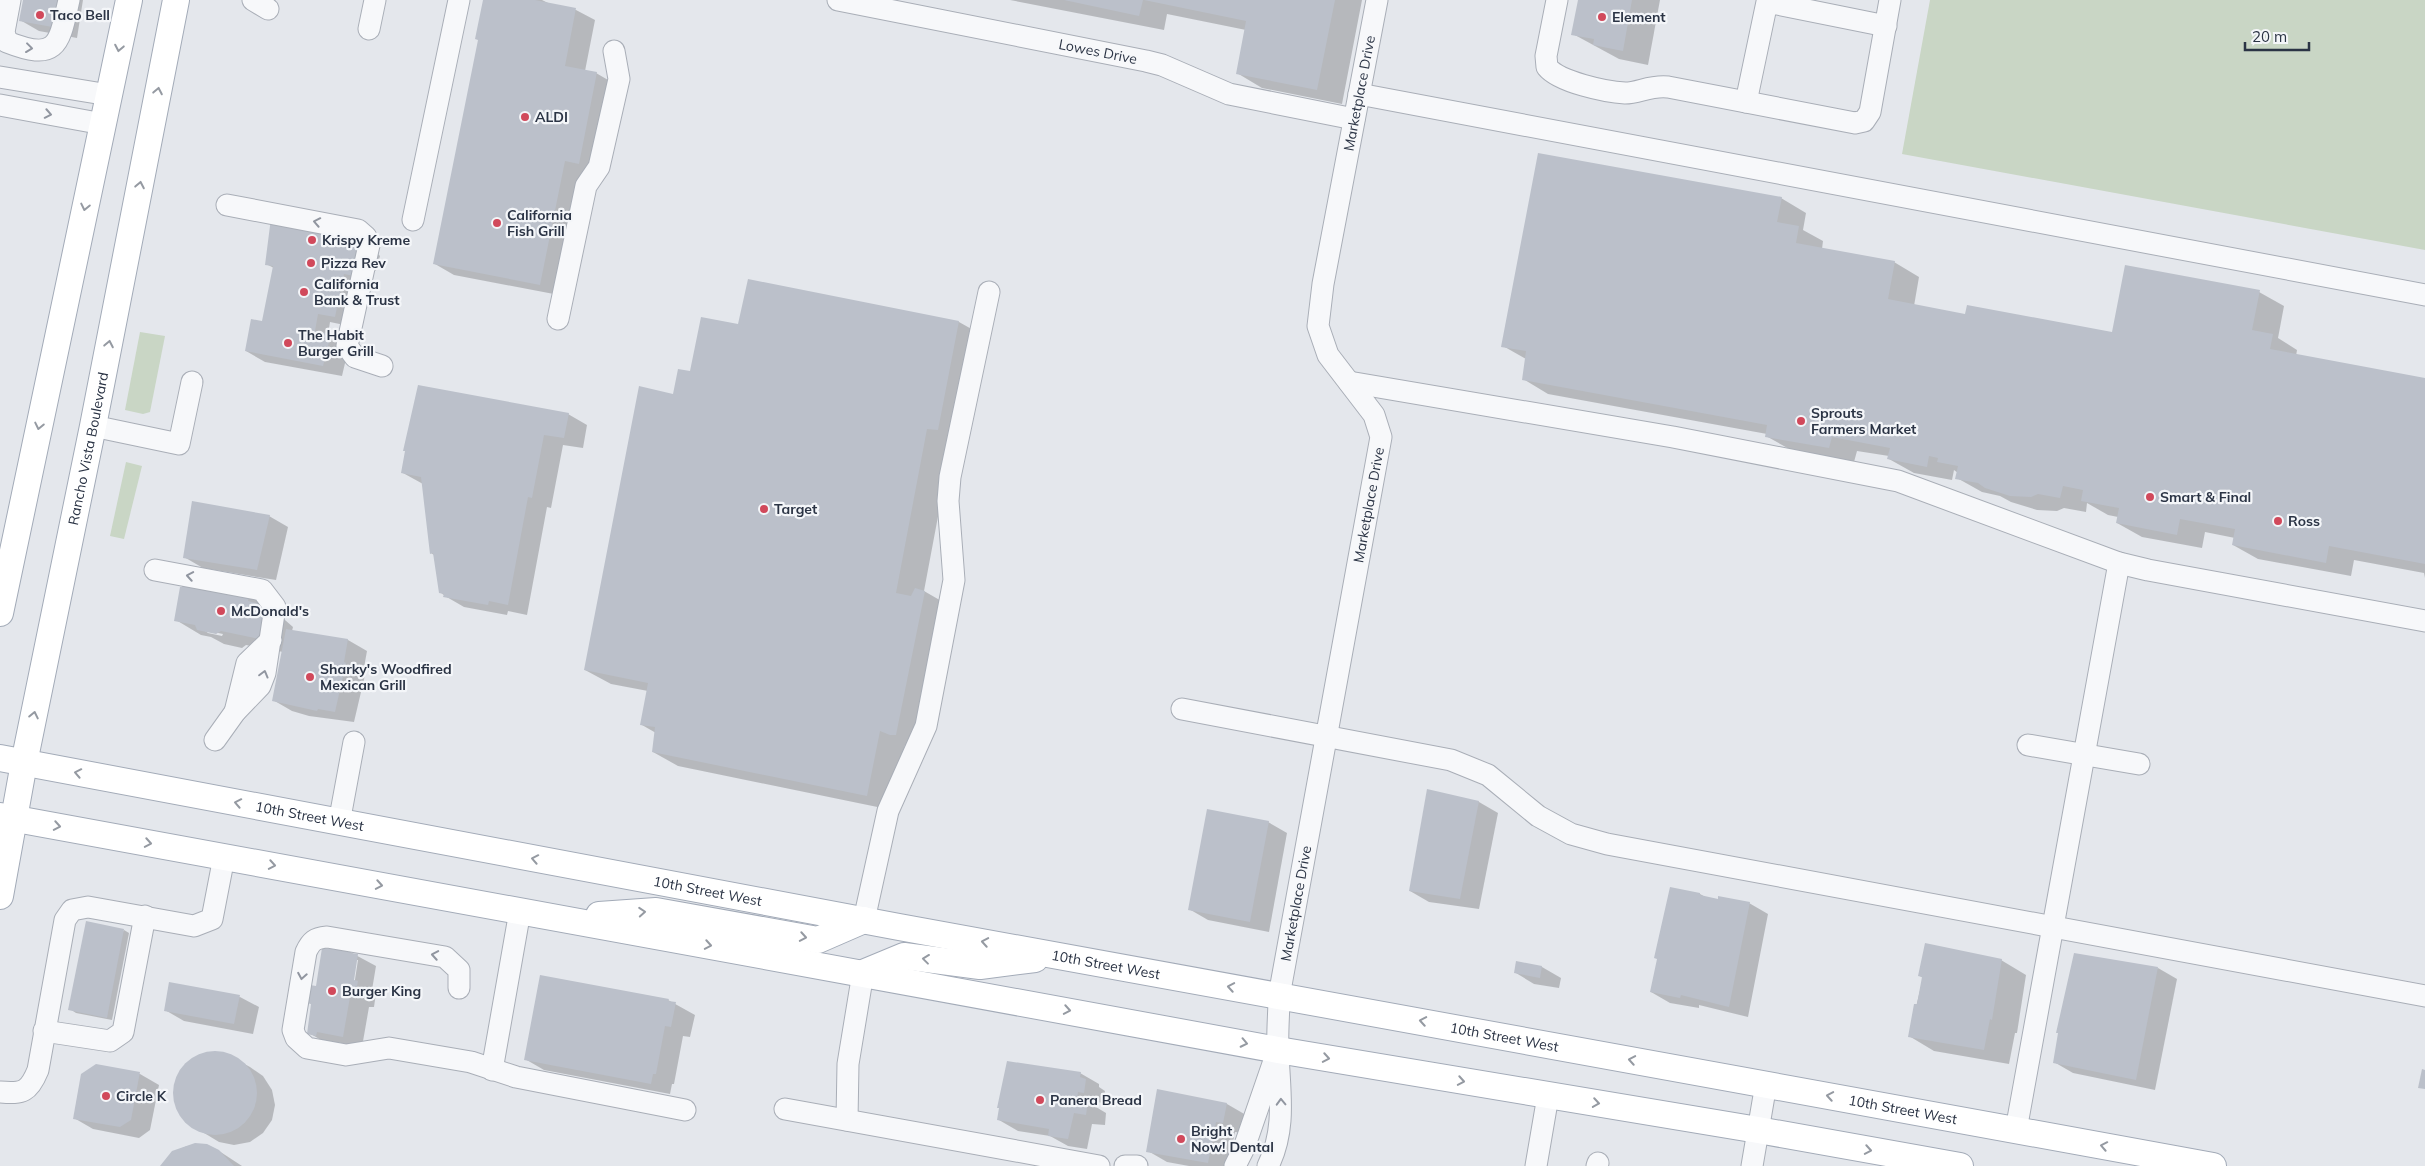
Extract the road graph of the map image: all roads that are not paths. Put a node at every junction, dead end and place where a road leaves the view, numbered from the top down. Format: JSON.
{"nodes":[{"id":1,"x":10,"y":0,"type":"edge"},
{"id":2,"x":69,"y":0,"type":"edge"},
{"id":3,"x":129,"y":0,"type":"edge"},
{"id":4,"x":176,"y":0,"type":"edge"},
{"id":5,"x":364,"y":0,"type":"edge"},
{"id":6,"x":375,"y":0,"type":"edge"},
{"id":7,"x":459,"y":0,"type":"edge"},
{"id":8,"x":838,"y":0,"type":"edge"},
{"id":9,"x":1377,"y":0,"type":"edge"},
{"id":10,"x":1557,"y":0,"type":"edge"},
{"id":11,"x":1890,"y":0,"type":"edge"},
{"id":12,"x":1886,"y":26,"type":"junction"},
{"id":13,"x":614,"y":51,"type":"dead end"},
{"id":14,"x":0,"y":77,"type":"edge"},
{"id":15,"x":1359,"y":94,"type":"junction"},
{"id":16,"x":109,"y":95,"type":"junction"},
{"id":17,"x":1746,"y":102,"type":"junction"},
{"id":18,"x":0,"y":105,"type":"edge"},
{"id":19,"x":1354,"y":120,"type":"junction"},
{"id":20,"x":103,"y":124,"type":"junction"},
{"id":21,"x":227,"y":205,"type":"dead end"},
{"id":22,"x":413,"y":220,"type":"dead end"},
{"id":23,"x":989,"y":292,"type":"dead end"},
{"id":24,"x":2425,"y":295,"type":"edge"},
{"id":25,"x":558,"y":319,"type":"dead end"},
{"id":26,"x":382,"y":366,"type":"dead end"},
{"id":27,"x":192,"y":382,"type":"dead end"},
{"id":28,"x":1349,"y":382,"type":"junction"},
{"id":29,"x":93,"y":426,"type":"junction"},
{"id":30,"x":2120,"y":563,"type":"junction"},
{"id":31,"x":156,"y":570,"type":"dead end"},
{"id":32,"x":0,"y":614,"type":"edge"},
{"id":33,"x":2425,"y":621,"type":"edge"},
{"id":34,"x":1182,"y":709,"type":"dead end"},
{"id":35,"x":1326,"y":738,"type":"junction"},
{"id":36,"x":215,"y":740,"type":"dead end"},
{"id":37,"x":354,"y":742,"type":"dead end"},
{"id":38,"x":2028,"y":745,"type":"dead end"},
{"id":39,"x":2084,"y":754,"type":"junction"},
{"id":40,"x":12,"y":761,"type":"edge"},
{"id":41,"x":2139,"y":764,"type":"dead end"},
{"id":42,"x":7,"y":817,"type":"edge"},
{"id":43,"x":339,"y":823,"type":"junction"},
{"id":44,"x":224,"y":857,"type":"junction"},
{"id":45,"x":0,"y":896,"type":"edge"},
{"id":46,"x":520,"y":911,"type":"junction"},
{"id":47,"x":145,"y":916,"type":"junction"},
{"id":48,"x":559,"y":918,"type":"junction"},
{"id":49,"x":864,"y":920,"type":"junction"},
{"id":50,"x":2052,"y":926,"type":"junction"},
{"id":51,"x":1061,"y":956,"type":"junction"},
{"id":52,"x":863,"y":973,"type":"junction"},
{"id":53,"x":459,"y":988,"type":"dead end"},
{"id":54,"x":1279,"y":996,"type":"junction"},
{"id":55,"x":2425,"y":996,"type":"edge"},
{"id":56,"x":44,"y":1031,"type":"junction"},
{"id":57,"x":1278,"y":1050,"type":"junction"},
{"id":58,"x":492,"y":1070,"type":"junction"},
{"id":59,"x":1766,"y":1084,"type":"junction"},
{"id":60,"x":0,"y":1092,"type":"edge"},
{"id":61,"x":1548,"y":1096,"type":"junction"},
{"id":62,"x":785,"y":1109,"type":"dead end"},
{"id":63,"x":685,"y":1110,"type":"dead end"},
{"id":64,"x":847,"y":1120,"type":"junction"},
{"id":65,"x":1758,"y":1130,"type":"junction"},
{"id":66,"x":2016,"y":1130,"type":"junction"},
{"id":67,"x":1099,"y":1166,"type":"edge"},
{"id":68,"x":1125,"y":1166,"type":"edge"},
{"id":69,"x":1137,"y":1166,"type":"edge"},
{"id":70,"x":1235,"y":1166,"type":"edge"},
{"id":71,"x":1268,"y":1166,"type":"edge"},
{"id":72,"x":1536,"y":1166,"type":"edge"},
{"id":73,"x":1752,"y":1166,"type":"edge"},
{"id":74,"x":1960,"y":1166,"type":"edge"},
{"id":75,"x":2213,"y":1166,"type":"edge"}],
"edges":[{"from":1,"to":2,"type":"street","one_way":true},
{"from":3,"to":16,"type":"main road","one_way":true},
{"from":29,"to":4,"type":"main road","name":"Rancho Vista Boulevard","one_way":true},
{"from":5,"to":6,"type":"street"},
{"from":7,"to":22,"type":"street"},
{"from":8,"to":19,"type":"street","name":"Lowes Drive"},
{"from":9,"to":15,"type":"street","name":"Marketplace Drive"},
{"from":10,"to":17,"type":"street"},
{"from":11,"to":12,"type":"street"},
{"from":12,"to":17,"type":"street"},
{"from":12,"to":17,"type":"street"},
{"from":13,"to":25,"type":"street"},
{"from":14,"to":16,"type":"street"},
{"from":15,"to":19,"type":"street","name":"Marketplace Drive"},
{"from":15,"to":24,"type":"street"},
{"from":16,"to":20,"type":"main road"},
{"from":18,"to":20,"type":"street","one_way":true},
{"from":19,"to":28,"type":"street","name":"Marketplace Drive"},
{"from":20,"to":32,"type":"main road","one_way":true},
{"from":26,"to":21,"type":"street","one_way":true},
{"from":23,"to":49,"type":"street"},
{"from":27,"to":29,"type":"street"},
{"from":28,"to":30,"type":"street"},
{"from":28,"to":35,"type":"street","name":"Marketplace Drive"},
{"from":40,"to":29,"type":"main road","name":"Rancho Vista Boulevard","one_way":true},
{"from":30,"to":33,"type":"street"},
{"from":30,"to":39,"type":"street"},
{"from":36,"to":31,"type":"street","one_way":true},
{"from":34,"to":35,"type":"street"},
{"from":35,"to":50,"type":"street"},
{"from":35,"to":54,"type":"street","name":"Marketplace Drive"},
{"from":37,"to":43,"type":"street"},
{"from":38,"to":39,"type":"street"},
{"from":39,"to":41,"type":"street"},
{"from":39,"to":50,"type":"street"},
{"from":40,"to":42,"type":"main road","name":"Rancho Vista Boulevard"},
{"from":43,"to":40,"type":"main road","name":"10th Street West","one_way":true},
{"from":42,"to":44,"type":"main road","one_way":true},
{"from":42,"to":45,"type":"main road","name":"Rancho Vista Boulevard"},
{"from":49,"to":43,"type":"main road","name":"10th Street West","one_way":true},
{"from":44,"to":46,"type":"main road","one_way":true},
{"from":44,"to":47,"type":"street"},
{"from":46,"to":48,"type":"main road"},
{"from":46,"to":58,"type":"street"},
{"from":47,"to":56,"type":"street"},
{"from":47,"to":56,"type":"street"},
{"from":48,"to":49,"type":"main road","one_way":true},
{"from":48,"to":52,"type":"main road","one_way":true},
{"from":51,"to":49,"type":"main road","name":"10th Street West","one_way":true},
{"from":50,"to":55,"type":"street"},
{"from":50,"to":66,"type":"street"},
{"from":51,"to":52,"type":"main road","one_way":true},
{"from":54,"to":51,"type":"main road","name":"10th Street West","one_way":true},
{"from":52,"to":57,"type":"main road","one_way":true},
{"from":52,"to":64,"type":"street"},
{"from":53,"to":58,"type":"street","one_way":true},
{"from":54,"to":57,"type":"street","name":"Marketplace Drive"},
{"from":59,"to":54,"type":"main road","name":"10th Street West","one_way":true},
{"from":56,"to":60,"type":"street"},
{"from":57,"to":61,"type":"main road","one_way":true},
{"from":57,"to":70,"type":"street"},
{"from":71,"to":57,"type":"street","one_way":true},
{"from":58,"to":63,"type":"street"},
{"from":59,"to":65,"type":"street"},
{"from":66,"to":59,"type":"main road","name":"10th Street West","one_way":true},
{"from":61,"to":65,"type":"main road","one_way":true},
{"from":61,"to":72,"type":"street"},
{"from":62,"to":64,"type":"street"},
{"from":64,"to":67,"type":"street"},
{"from":65,"to":73,"type":"street"},
{"from":65,"to":74,"type":"main road","one_way":true},
{"from":75,"to":66,"type":"main road","name":"10th Street West","one_way":true},
{"from":68,"to":69,"type":"street"}]}
